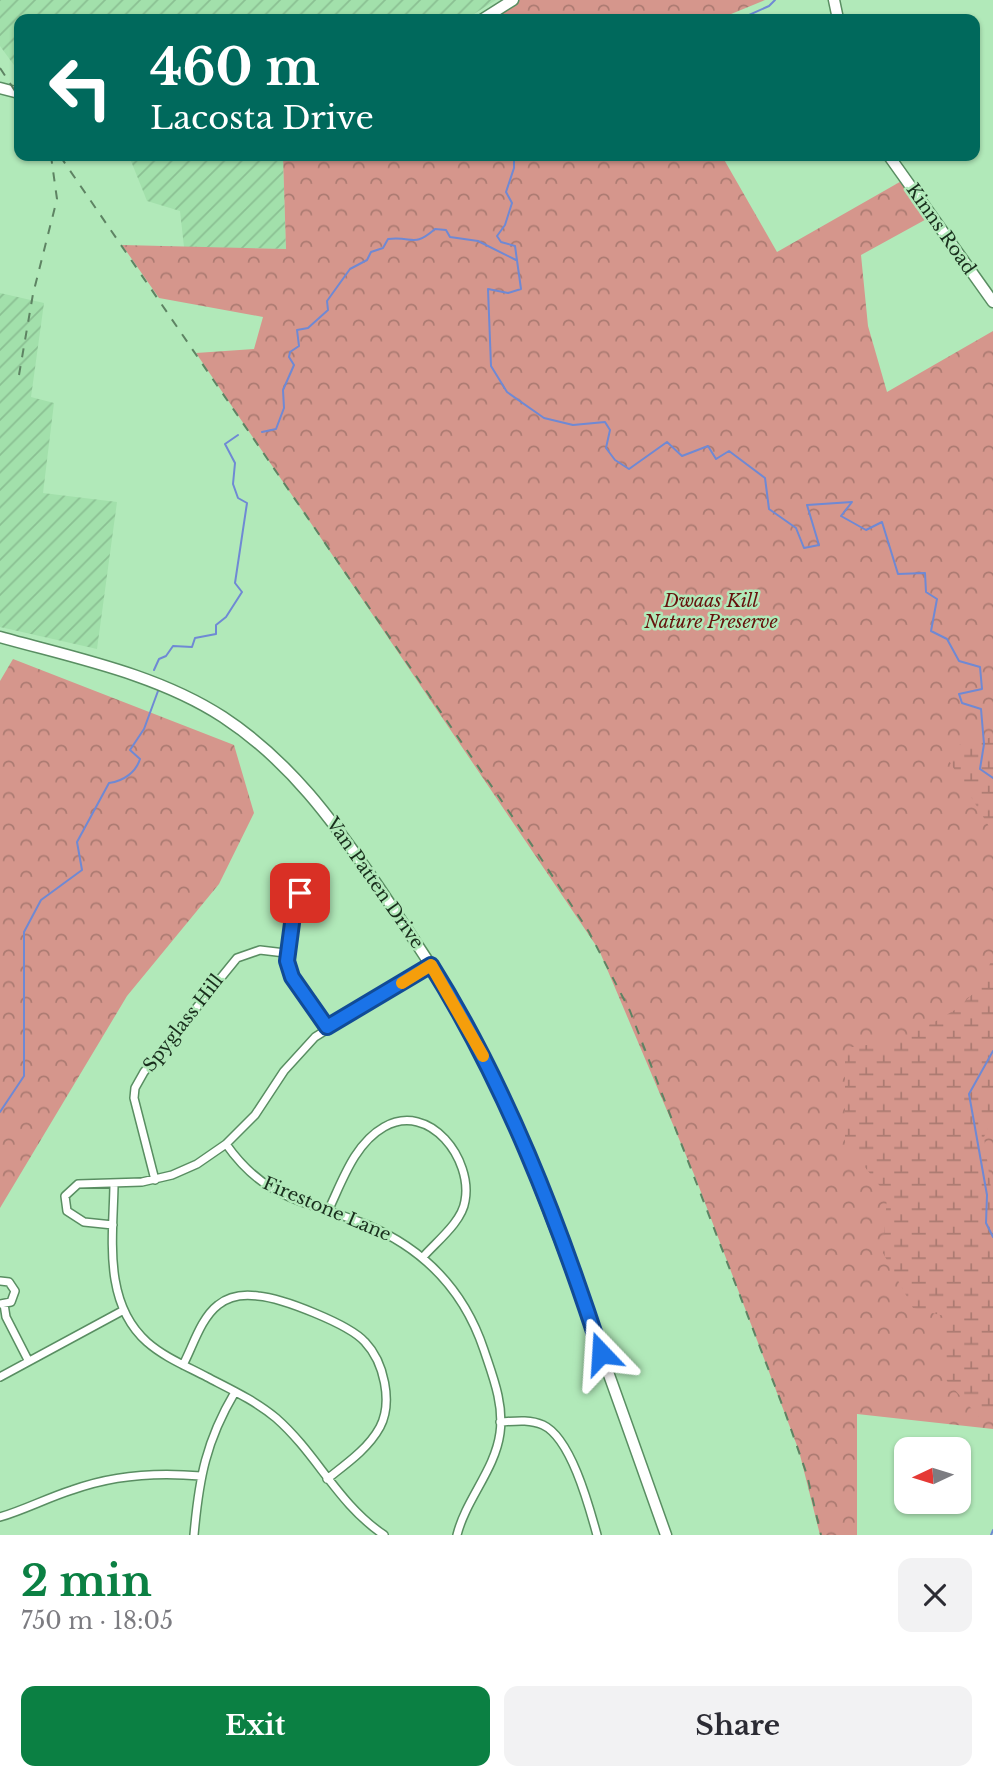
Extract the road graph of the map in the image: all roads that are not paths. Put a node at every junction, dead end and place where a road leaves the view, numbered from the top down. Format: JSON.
{"nodes":[{"id":1,"x":513,"y":0,"type":"edge"},
{"id":2,"x":491,"y":14,"type":"edge"},
{"id":3,"x":893,"y":161,"type":"edge"},
{"id":4,"x":993,"y":302,"type":"edge"},
{"id":5,"x":0,"y":638,"type":"edge"},
{"id":6,"x":294,"y":908,"type":"dead end"},
{"id":7,"x":285,"y":953,"type":"junction"},
{"id":8,"x":431,"y":965,"type":"junction"},
{"id":9,"x":327,"y":1027,"type":"junction"},
{"id":10,"x":226,"y":1144,"type":"junction"},
{"id":11,"x":155,"y":1180,"type":"junction"},
{"id":12,"x":114,"y":1186,"type":"junction"},
{"id":13,"x":328,"y":1211,"type":"junction"},
{"id":14,"x":113,"y":1224,"type":"junction"},
{"id":15,"x":423,"y":1257,"type":"junction"},
{"id":16,"x":0,"y":1281,"type":"edge"},
{"id":17,"x":2,"y":1304,"type":"edge"},
{"id":18,"x":122,"y":1311,"type":"junction"},
{"id":19,"x":28,"y":1360,"type":"junction"},
{"id":20,"x":183,"y":1364,"type":"junction"},
{"id":21,"x":0,"y":1377,"type":"edge"},
{"id":22,"x":236,"y":1392,"type":"junction"},
{"id":23,"x":500,"y":1422,"type":"junction"},
{"id":24,"x":201,"y":1476,"type":"junction"},
{"id":25,"x":327,"y":1479,"type":"junction"},
{"id":26,"x":0,"y":1517,"type":"edge"},
{"id":27,"x":194,"y":1535,"type":"edge"},
{"id":28,"x":384,"y":1535,"type":"edge"},
{"id":29,"x":457,"y":1535,"type":"edge"},
{"id":30,"x":597,"y":1535,"type":"edge"},
{"id":31,"x":666,"y":1535,"type":"edge"}],
"edges":[{"from":1,"to":2,"type":"street"},
{"from":3,"to":4,"type":"street","name":"Kinns Road"},
{"from":5,"to":8,"type":"street","name":"Van Patten Drive"},
{"from":6,"to":7,"type":"street"},
{"from":7,"to":9,"type":"street"},
{"from":7,"to":11,"type":"street","name":"Spyglass Hill"},
{"from":8,"to":9,"type":"street"},
{"from":8,"to":31,"type":"street","name":"Van Patten Drive"},
{"from":9,"to":10,"type":"street"},
{"from":10,"to":11,"type":"street"},
{"from":10,"to":13,"type":"street","name":"Firestone Lane"},
{"from":11,"to":12,"type":"street"},
{"from":12,"to":14,"type":"street"},
{"from":12,"to":14,"type":"street"},
{"from":13,"to":15,"type":"street","name":"Firestone Lane"},
{"from":13,"to":15,"type":"street"},
{"from":14,"to":18,"type":"street"},
{"from":15,"to":23,"type":"street","name":"Firestone Lane"},
{"from":16,"to":17,"type":"street"},
{"from":17,"to":19,"type":"street"},
{"from":18,"to":19,"type":"street"},
{"from":18,"to":20,"type":"street"},
{"from":19,"to":21,"type":"street"},
{"from":20,"to":22,"type":"street"},
{"from":20,"to":25,"type":"street"},
{"from":22,"to":24,"type":"street"},
{"from":22,"to":25,"type":"street"},
{"from":23,"to":29,"type":"street","name":"Firestone Lane"},
{"from":23,"to":30,"type":"street"},
{"from":24,"to":26,"type":"street"},
{"from":24,"to":27,"type":"street"},
{"from":25,"to":28,"type":"street"}]}
